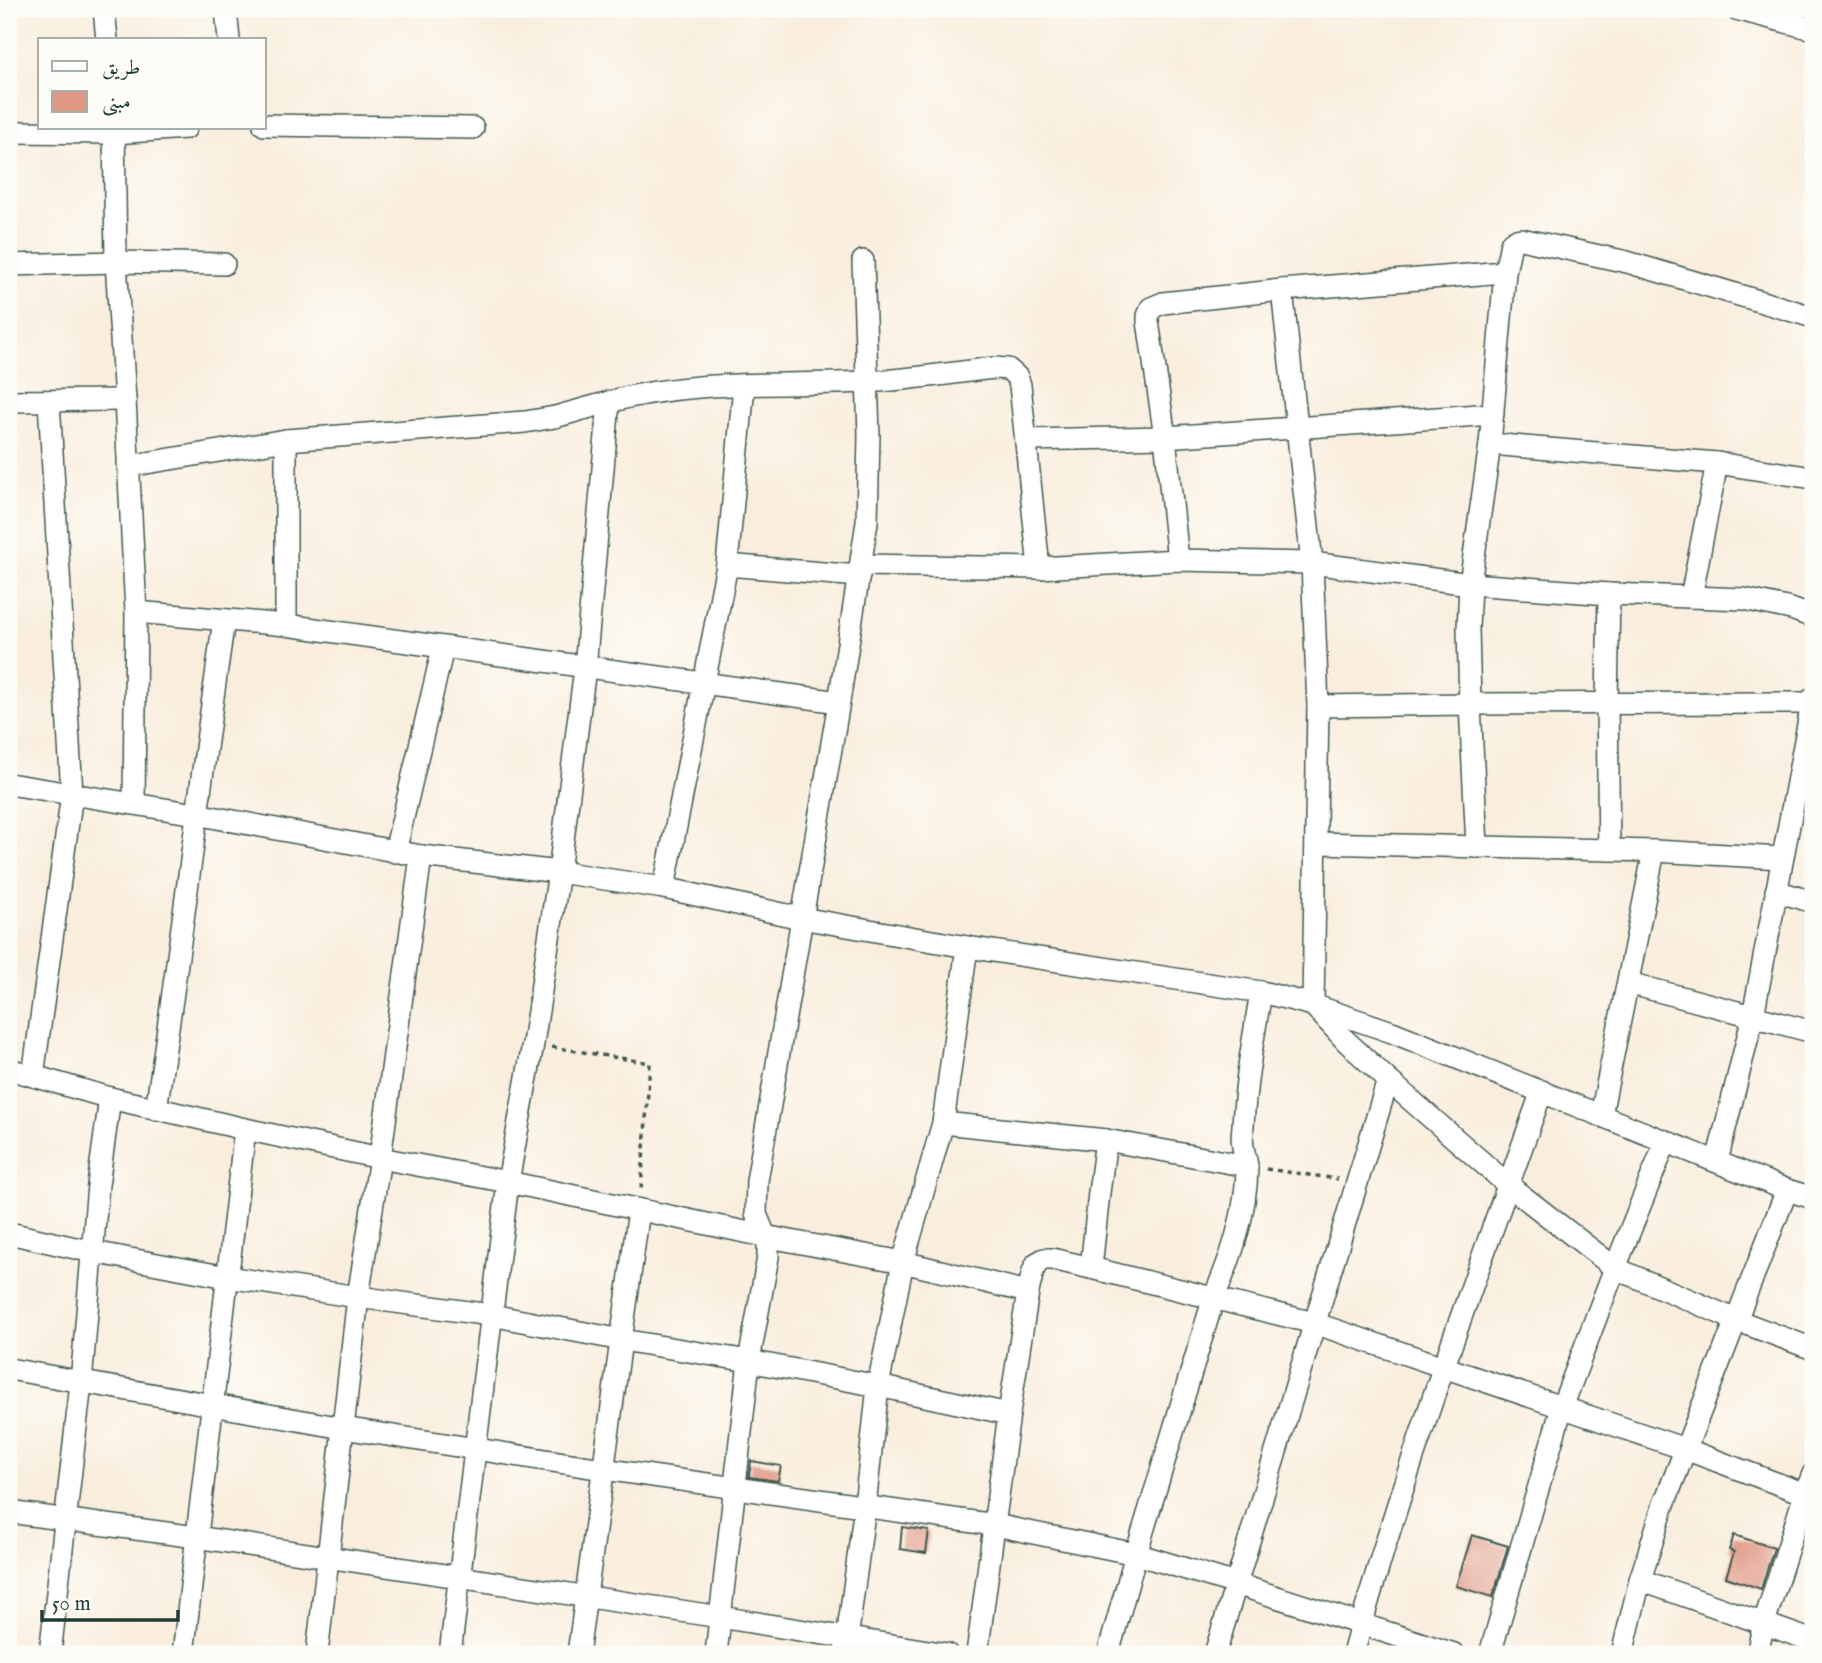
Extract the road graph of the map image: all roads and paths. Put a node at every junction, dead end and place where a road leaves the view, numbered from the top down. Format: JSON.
{"nodes":[{"id":1,"x":104,"y":9,"type":"edge"},
{"id":2,"x":226,"y":9,"type":"edge"},
{"id":3,"x":1736,"y":9,"type":"edge"},
{"id":4,"x":1813,"y":29,"type":"edge"},
{"id":5,"x":107,"y":38,"type":"edge"},
{"id":6,"x":229,"y":38,"type":"edge"},
{"id":7,"x":266,"y":125,"type":"edge"},
{"id":8,"x":473,"y":128,"type":"dead end"},
{"id":9,"x":114,"y":130,"type":"edge"},
{"id":10,"x":9,"y":132,"type":"edge"},
{"id":11,"x":863,"y":261,"type":"dead end"},
{"id":12,"x":116,"y":262,"type":"junction"},
{"id":13,"x":224,"y":264,"type":"dead end"},
{"id":14,"x":9,"y":265,"type":"edge"},
{"id":15,"x":1505,"y":272,"type":"junction"},
{"id":16,"x":1282,"y":290,"type":"junction"},
{"id":17,"x":1813,"y":317,"type":"edge"},
{"id":18,"x":868,"y":382,"type":"junction"},
{"id":19,"x":744,"y":386,"type":"junction"},
{"id":20,"x":125,"y":400,"type":"junction"},
{"id":21,"x":9,"y":401,"type":"edge"},
{"id":22,"x":49,"y":401,"type":"junction"},
{"id":23,"x":609,"y":402,"type":"junction"},
{"id":24,"x":1493,"y":414,"type":"junction"},
{"id":25,"x":1297,"y":427,"type":"junction"},
{"id":26,"x":1165,"y":437,"type":"junction"},
{"id":27,"x":286,"y":440,"type":"junction"},
{"id":28,"x":1026,"y":440,"type":"junction"},
{"id":29,"x":1490,"y":444,"type":"junction"},
{"id":30,"x":1717,"y":463,"type":"junction"},
{"id":31,"x":128,"y":466,"type":"junction"},
{"id":32,"x":1813,"y":478,"type":"edge"},
{"id":33,"x":1178,"y":560,"type":"junction"},
{"id":34,"x":1312,"y":563,"type":"junction"},
{"id":35,"x":727,"y":565,"type":"junction"},
{"id":36,"x":1039,"y":568,"type":"junction"},
{"id":37,"x":860,"y":571,"type":"junction"},
{"id":38,"x":1470,"y":584,"type":"junction"},
{"id":39,"x":1609,"y":594,"type":"junction"},
{"id":40,"x":1691,"y":597,"type":"junction"},
{"id":41,"x":136,"y":612,"type":"junction"},
{"id":42,"x":1813,"y":617,"type":"edge"},
{"id":43,"x":224,"y":620,"type":"junction"},
{"id":44,"x":286,"y":625,"type":"junction"},
{"id":45,"x":443,"y":648,"type":"junction"},
{"id":46,"x":585,"y":668,"type":"junction"},
{"id":47,"x":704,"y":682,"type":"junction"},
{"id":48,"x":1813,"y":701,"type":"edge"},
{"id":49,"x":839,"y":702,"type":"junction"},
{"id":50,"x":1470,"y":704,"type":"junction"},
{"id":51,"x":1607,"y":704,"type":"junction"},
{"id":52,"x":1318,"y":706,"type":"junction"},
{"id":53,"x":1808,"y":758,"type":"edge"},
{"id":54,"x":9,"y":784,"type":"edge"},
{"id":55,"x":72,"y":794,"type":"junction"},
{"id":56,"x":134,"y":803,"type":"junction"},
{"id":57,"x":196,"y":814,"type":"junction"},
{"id":58,"x":1317,"y":843,"type":"junction"},
{"id":59,"x":1477,"y":847,"type":"junction"},
{"id":60,"x":1609,"y":850,"type":"junction"},
{"id":61,"x":1654,"y":851,"type":"junction"},
{"id":62,"x":395,"y":852,"type":"junction"},
{"id":63,"x":421,"y":856,"type":"junction"},
{"id":64,"x":1782,"y":858,"type":"junction"},
{"id":65,"x":559,"y":872,"type":"junction"},
{"id":66,"x":664,"y":888,"type":"junction"},
{"id":67,"x":1776,"y":891,"type":"junction"},
{"id":68,"x":1813,"y":902,"type":"edge"},
{"id":69,"x":801,"y":918,"type":"junction"},
{"id":70,"x":967,"y":947,"type":"junction"},
{"id":71,"x":1628,"y":983,"type":"junction"},
{"id":72,"x":1261,"y":992,"type":"junction"},
{"id":73,"x":1313,"y":1006,"type":"junction"},
{"id":74,"x":1754,"y":1016,"type":"junction"},
{"id":75,"x":1813,"y":1032,"type":"edge"},
{"id":76,"x":533,"y":1044,"type":"junction"},
{"id":77,"x":9,"y":1069,"type":"edge"},
{"id":78,"x":33,"y":1076,"type":"junction"},
{"id":79,"x":1388,"y":1080,"type":"junction"},
{"id":80,"x":1542,"y":1091,"type":"junction"},
{"id":81,"x":110,"y":1098,"type":"junction"},
{"id":82,"x":156,"y":1109,"type":"junction"},
{"id":83,"x":1601,"y":1115,"type":"junction"},
{"id":84,"x":943,"y":1123,"type":"junction"},
{"id":85,"x":245,"y":1129,"type":"junction"},
{"id":86,"x":1107,"y":1140,"type":"junction"},
{"id":87,"x":1666,"y":1141,"type":"junction"},
{"id":88,"x":380,"y":1158,"type":"junction"},
{"id":89,"x":1717,"y":1161,"type":"junction"},
{"id":90,"x":1247,"y":1166,"type":"junction"},
{"id":91,"x":508,"y":1182,"type":"junction"},
{"id":92,"x":1358,"y":1182,"type":"junction"},
{"id":93,"x":1508,"y":1185,"type":"junction"},
{"id":94,"x":1787,"y":1189,"type":"junction"},
{"id":95,"x":1813,"y":1198,"type":"edge"},
{"id":96,"x":639,"y":1210,"type":"junction"},
{"id":97,"x":9,"y":1233,"type":"edge"},
{"id":98,"x":764,"y":1236,"type":"junction"},
{"id":99,"x":93,"y":1252,"type":"junction"},
{"id":100,"x":903,"y":1262,"type":"junction"},
{"id":101,"x":1091,"y":1268,"type":"junction"},
{"id":102,"x":1615,"y":1268,"type":"junction"},
{"id":103,"x":227,"y":1277,"type":"junction"},
{"id":104,"x":1028,"y":1293,"type":"junction"},
{"id":105,"x":358,"y":1297,"type":"junction"},
{"id":106,"x":1214,"y":1297,"type":"junction"},
{"id":107,"x":491,"y":1315,"type":"junction"},
{"id":108,"x":1736,"y":1320,"type":"junction"},
{"id":109,"x":1314,"y":1323,"type":"junction"},
{"id":110,"x":622,"y":1340,"type":"junction"},
{"id":111,"x":1813,"y":1349,"type":"edge"},
{"id":112,"x":749,"y":1361,"type":"junction"},
{"id":113,"x":1443,"y":1366,"type":"junction"},
{"id":114,"x":9,"y":1368,"type":"edge"},
{"id":115,"x":81,"y":1382,"type":"junction"},
{"id":116,"x":878,"y":1386,"type":"junction"},
{"id":117,"x":211,"y":1406,"type":"junction"},
{"id":118,"x":1562,"y":1407,"type":"junction"},
{"id":119,"x":1009,"y":1414,"type":"junction"},
{"id":120,"x":343,"y":1428,"type":"junction"},
{"id":121,"x":476,"y":1448,"type":"junction"},
{"id":122,"x":1685,"y":1449,"type":"junction"},
{"id":123,"x":603,"y":1469,"type":"junction"},
{"id":124,"x":1813,"y":1474,"type":"edge"},
{"id":125,"x":734,"y":1487,"type":"junction"},
{"id":126,"x":1809,"y":1496,"type":"edge"},
{"id":127,"x":865,"y":1506,"type":"junction"},
{"id":128,"x":9,"y":1512,"type":"edge"},
{"id":129,"x":66,"y":1520,"type":"junction"},
{"id":130,"x":995,"y":1525,"type":"junction"},
{"id":131,"x":196,"y":1537,"type":"junction"},
{"id":132,"x":1136,"y":1554,"type":"junction"},
{"id":133,"x":328,"y":1557,"type":"junction"},
{"id":134,"x":459,"y":1577,"type":"junction"},
{"id":135,"x":1640,"y":1580,"type":"junction"},
{"id":136,"x":1236,"y":1584,"type":"junction"},
{"id":137,"x":586,"y":1597,"type":"junction"},
{"id":138,"x":720,"y":1617,"type":"junction"},
{"id":139,"x":1764,"y":1623,"type":"junction"},
{"id":140,"x":1361,"y":1625,"type":"junction"},
{"id":141,"x":1813,"y":1641,"type":"edge"},
{"id":142,"x":846,"y":1646,"type":"edge"},
{"id":143,"x":50,"y":1654,"type":"edge"},
{"id":144,"x":183,"y":1654,"type":"edge"},
{"id":145,"x":317,"y":1654,"type":"edge"},
{"id":146,"x":450,"y":1654,"type":"edge"},
{"id":147,"x":579,"y":1654,"type":"edge"},
{"id":148,"x":716,"y":1654,"type":"edge"},
{"id":149,"x":947,"y":1654,"type":"edge"},
{"id":150,"x":977,"y":1654,"type":"edge"},
{"id":151,"x":1108,"y":1654,"type":"edge"},
{"id":152,"x":1215,"y":1654,"type":"edge"},
{"id":153,"x":1353,"y":1654,"type":"edge"},
{"id":154,"x":1454,"y":1654,"type":"edge"},
{"id":155,"x":1490,"y":1654,"type":"edge"},
{"id":156,"x":1622,"y":1654,"type":"edge"},
{"id":157,"x":1757,"y":1654,"type":"edge"}],
"edges":[{"from":1,"to":5,"type":"street"},
{"from":2,"to":6,"type":"street"},
{"from":3,"to":4,"type":"street"},
{"from":7,"to":8,"type":"street"},
{"from":9,"to":10,"type":"street"},
{"from":9,"to":12,"type":"street"},
{"from":11,"to":18,"type":"street"},
{"from":12,"to":13,"type":"street"},
{"from":12,"to":14,"type":"street"},
{"from":12,"to":20,"type":"street"},
{"from":15,"to":16,"type":"street"},
{"from":15,"to":17,"type":"street"},
{"from":15,"to":24,"type":"street"},
{"from":16,"to":25,"type":"street"},
{"from":16,"to":26,"type":"street"},
{"from":18,"to":19,"type":"street"},
{"from":18,"to":28,"type":"street"},
{"from":18,"to":37,"type":"street"},
{"from":19,"to":23,"type":"street"},
{"from":19,"to":35,"type":"street"},
{"from":20,"to":22,"type":"street"},
{"from":20,"to":31,"type":"street"},
{"from":21,"to":22,"type":"street"},
{"from":22,"to":55,"type":"street"},
{"from":23,"to":27,"type":"street"},
{"from":23,"to":46,"type":"street"},
{"from":24,"to":25,"type":"street"},
{"from":24,"to":29,"type":"street"},
{"from":25,"to":26,"type":"street"},
{"from":25,"to":34,"type":"street"},
{"from":26,"to":28,"type":"street"},
{"from":26,"to":33,"type":"street"},
{"from":27,"to":31,"type":"street"},
{"from":27,"to":44,"type":"street"},
{"from":28,"to":36,"type":"street"},
{"from":29,"to":30,"type":"street"},
{"from":29,"to":38,"type":"street"},
{"from":30,"to":32,"type":"street"},
{"from":30,"to":40,"type":"street"},
{"from":31,"to":41,"type":"street"},
{"from":33,"to":34,"type":"street"},
{"from":33,"to":36,"type":"street"},
{"from":34,"to":38,"type":"street"},
{"from":34,"to":52,"type":"street"},
{"from":35,"to":37,"type":"street"},
{"from":35,"to":47,"type":"street"},
{"from":36,"to":37,"type":"street"},
{"from":37,"to":49,"type":"street"},
{"from":38,"to":39,"type":"street"},
{"from":38,"to":50,"type":"street"},
{"from":39,"to":40,"type":"street"},
{"from":39,"to":51,"type":"street"},
{"from":40,"to":42,"type":"street"},
{"from":41,"to":43,"type":"street"},
{"from":41,"to":56,"type":"street"},
{"from":43,"to":44,"type":"street"},
{"from":43,"to":57,"type":"street"},
{"from":44,"to":45,"type":"street"},
{"from":45,"to":46,"type":"street"},
{"from":45,"to":62,"type":"street"},
{"from":46,"to":47,"type":"street"},
{"from":46,"to":65,"type":"street"},
{"from":47,"to":49,"type":"street"},
{"from":47,"to":66,"type":"street"},
{"from":48,"to":51,"type":"street"},
{"from":48,"to":53,"type":"street"},
{"from":49,"to":69,"type":"street"},
{"from":50,"to":51,"type":"street"},
{"from":50,"to":52,"type":"street"},
{"from":50,"to":59,"type":"street"},
{"from":51,"to":60,"type":"street"},
{"from":52,"to":58,"type":"street"},
{"from":53,"to":64,"type":"street"},
{"from":54,"to":55,"type":"street"},
{"from":55,"to":56,"type":"street"},
{"from":55,"to":78,"type":"street"},
{"from":56,"to":57,"type":"street"},
{"from":57,"to":62,"type":"street"},
{"from":57,"to":82,"type":"street"},
{"from":58,"to":59,"type":"street"},
{"from":58,"to":73,"type":"street"},
{"from":59,"to":60,"type":"street"},
{"from":60,"to":61,"type":"street"},
{"from":61,"to":64,"type":"street"},
{"from":61,"to":71,"type":"street"},
{"from":62,"to":63,"type":"street"},
{"from":63,"to":65,"type":"street"},
{"from":63,"to":88,"type":"street"},
{"from":64,"to":67,"type":"street"},
{"from":65,"to":66,"type":"street"},
{"from":65,"to":76,"type":"street"},
{"from":66,"to":69,"type":"street"},
{"from":67,"to":68,"type":"street"},
{"from":67,"to":74,"type":"street"},
{"from":69,"to":70,"type":"street"},
{"from":69,"to":98,"type":"street"},
{"from":70,"to":72,"type":"street"},
{"from":70,"to":84,"type":"street"},
{"from":71,"to":74,"type":"street"},
{"from":71,"to":83,"type":"street"},
{"from":72,"to":73,"type":"street"},
{"from":72,"to":90,"type":"street"},
{"from":73,"to":79,"type":"street"},
{"from":73,"to":80,"type":"street"},
{"from":74,"to":75,"type":"street"},
{"from":74,"to":89,"type":"street"},
{"from":76,"to":91,"type":"street"},
{"from":76,"to":96,"type":"path"},
{"from":77,"to":78,"type":"street"},
{"from":78,"to":81,"type":"street"},
{"from":79,"to":92,"type":"street"},
{"from":79,"to":93,"type":"street"},
{"from":80,"to":83,"type":"street"},
{"from":80,"to":93,"type":"street"},
{"from":81,"to":82,"type":"street"},
{"from":81,"to":99,"type":"street"},
{"from":82,"to":85,"type":"street"},
{"from":83,"to":87,"type":"street"},
{"from":84,"to":86,"type":"street"},
{"from":84,"to":100,"type":"street"},
{"from":85,"to":88,"type":"street"},
{"from":85,"to":103,"type":"street"},
{"from":86,"to":90,"type":"street"},
{"from":86,"to":101,"type":"street"},
{"from":87,"to":89,"type":"street"},
{"from":87,"to":102,"type":"street"},
{"from":88,"to":91,"type":"street"},
{"from":88,"to":105,"type":"street"},
{"from":89,"to":94,"type":"street"},
{"from":90,"to":92,"type":"path"},
{"from":90,"to":106,"type":"street"},
{"from":91,"to":96,"type":"street"},
{"from":91,"to":107,"type":"street"},
{"from":92,"to":109,"type":"street"},
{"from":93,"to":102,"type":"street"},
{"from":93,"to":113,"type":"street"},
{"from":94,"to":95,"type":"street"},
{"from":94,"to":108,"type":"street"},
{"from":96,"to":98,"type":"street"},
{"from":96,"to":110,"type":"street"},
{"from":97,"to":99,"type":"street"},
{"from":98,"to":100,"type":"street"},
{"from":98,"to":112,"type":"street"},
{"from":99,"to":103,"type":"street"},
{"from":99,"to":115,"type":"street"},
{"from":100,"to":104,"type":"street"},
{"from":100,"to":116,"type":"street"},
{"from":101,"to":104,"type":"street"},
{"from":101,"to":106,"type":"street"},
{"from":102,"to":108,"type":"street"},
{"from":102,"to":118,"type":"street"},
{"from":103,"to":105,"type":"street"},
{"from":103,"to":117,"type":"street"},
{"from":104,"to":119,"type":"street"},
{"from":105,"to":107,"type":"street"},
{"from":105,"to":120,"type":"street"},
{"from":106,"to":109,"type":"street"},
{"from":106,"to":132,"type":"street"},
{"from":107,"to":110,"type":"street"},
{"from":107,"to":121,"type":"street"},
{"from":108,"to":111,"type":"street"},
{"from":108,"to":122,"type":"street"},
{"from":109,"to":113,"type":"street"},
{"from":109,"to":136,"type":"street"},
{"from":110,"to":112,"type":"street"},
{"from":110,"to":123,"type":"street"},
{"from":112,"to":116,"type":"street"},
{"from":112,"to":125,"type":"street"},
{"from":113,"to":118,"type":"street"},
{"from":113,"to":140,"type":"street"},
{"from":114,"to":115,"type":"street"},
{"from":115,"to":117,"type":"street"},
{"from":115,"to":129,"type":"street"},
{"from":116,"to":119,"type":"street"},
{"from":116,"to":127,"type":"street"},
{"from":117,"to":120,"type":"street"},
{"from":117,"to":131,"type":"street"},
{"from":118,"to":122,"type":"street"},
{"from":118,"to":155,"type":"street"},
{"from":119,"to":130,"type":"street"},
{"from":120,"to":121,"type":"street"},
{"from":120,"to":133,"type":"street"},
{"from":121,"to":123,"type":"street"},
{"from":121,"to":134,"type":"street"},
{"from":122,"to":126,"type":"street"},
{"from":122,"to":135,"type":"street"},
{"from":123,"to":125,"type":"street"},
{"from":123,"to":137,"type":"street"},
{"from":124,"to":126,"type":"street"},
{"from":125,"to":127,"type":"street"},
{"from":125,"to":138,"type":"street"},
{"from":126,"to":139,"type":"street"},
{"from":127,"to":130,"type":"street"},
{"from":127,"to":142,"type":"street"},
{"from":128,"to":129,"type":"street"},
{"from":129,"to":131,"type":"street"},
{"from":129,"to":143,"type":"street"},
{"from":130,"to":132,"type":"street"},
{"from":130,"to":150,"type":"street"},
{"from":131,"to":133,"type":"street"},
{"from":131,"to":144,"type":"street"},
{"from":132,"to":136,"type":"street"},
{"from":132,"to":151,"type":"street"},
{"from":133,"to":134,"type":"street"},
{"from":133,"to":145,"type":"street"},
{"from":134,"to":137,"type":"street"},
{"from":134,"to":146,"type":"street"},
{"from":135,"to":139,"type":"street"},
{"from":135,"to":156,"type":"street"},
{"from":136,"to":140,"type":"street"},
{"from":136,"to":152,"type":"street"},
{"from":137,"to":138,"type":"street"},
{"from":137,"to":147,"type":"street"},
{"from":138,"to":142,"type":"street"},
{"from":138,"to":148,"type":"street"},
{"from":139,"to":141,"type":"street"},
{"from":139,"to":157,"type":"street"},
{"from":140,"to":153,"type":"street"},
{"from":140,"to":154,"type":"street"},
{"from":142,"to":149,"type":"street"}]}
